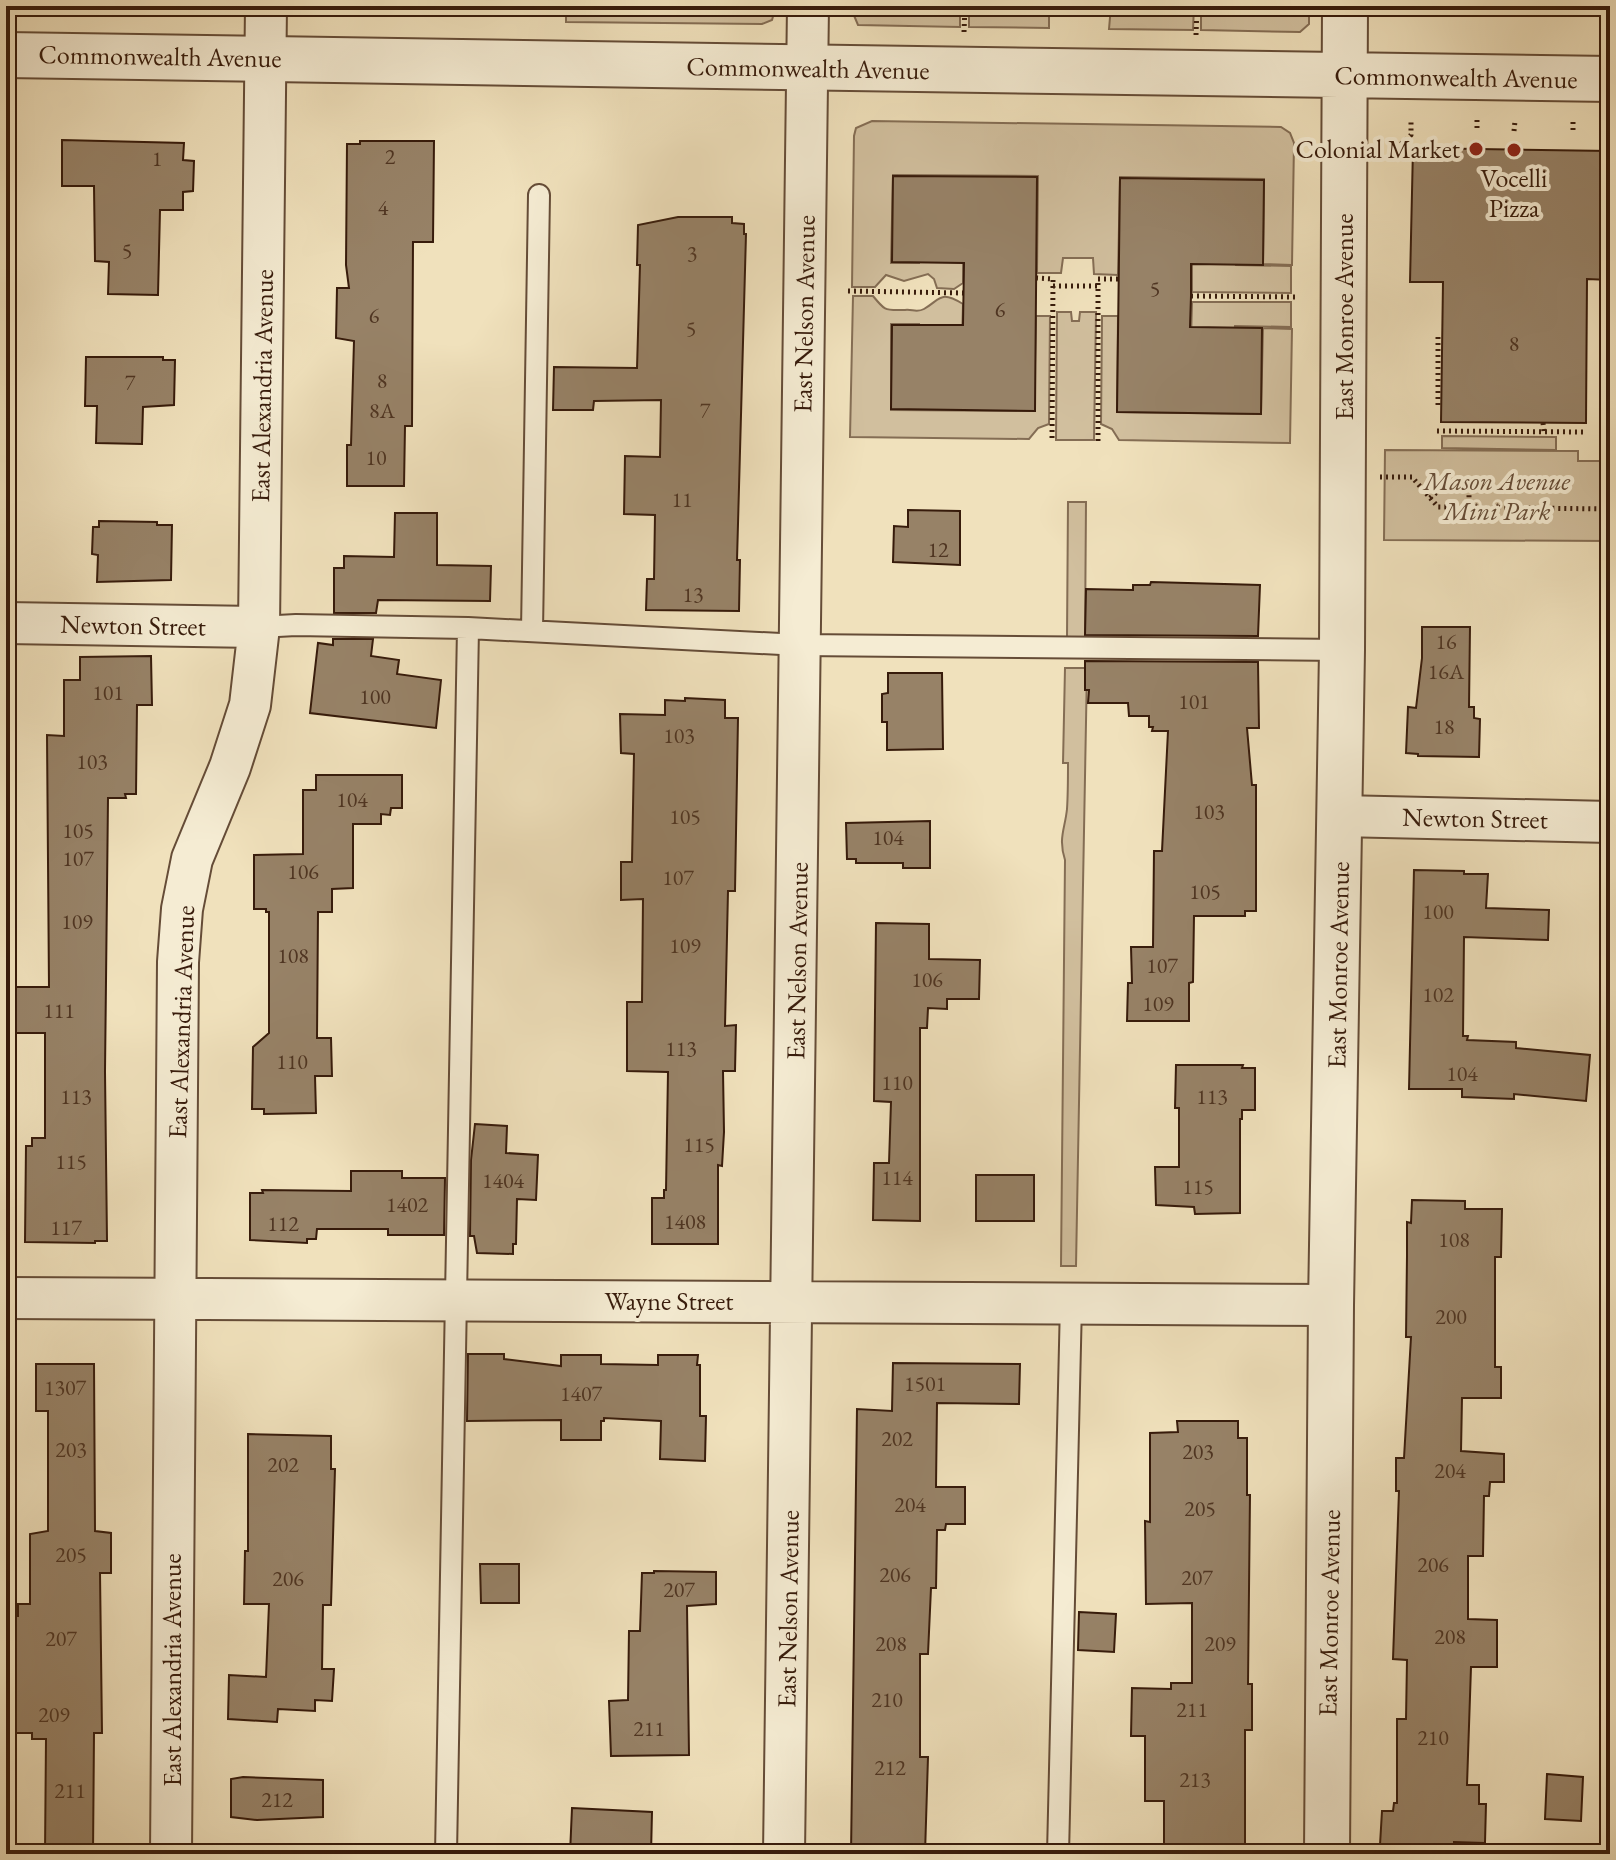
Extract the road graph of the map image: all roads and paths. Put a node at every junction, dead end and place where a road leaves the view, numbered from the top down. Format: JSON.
{"nodes":[{"id":1,"x":266,"y":6,"type":"edge"},
{"id":2,"x":808,"y":6,"type":"edge"},
{"id":3,"x":965,"y":6,"type":"edge"},
{"id":4,"x":1197,"y":6,"type":"edge"},
{"id":5,"x":1345,"y":6,"type":"edge"},
{"id":6,"x":964,"y":33,"type":"dead end"},
{"id":7,"x":1196,"y":36,"type":"dead end"},
{"id":8,"x":6,"y":55,"type":"edge"},
{"id":9,"x":265,"y":58,"type":"junction"},
{"id":10,"x":807,"y":69,"type":"junction"},
{"id":11,"x":1343,"y":76,"type":"junction"},
{"id":12,"x":1610,"y":79,"type":"edge"},
{"id":13,"x":1411,"y":119,"type":"dead end"},
{"id":14,"x":1477,"y":120,"type":"dead end"},
{"id":15,"x":1515,"y":121,"type":"dead end"},
{"id":16,"x":1573,"y":122,"type":"dead end"},
{"id":17,"x":1605,"y":123,"type":"dead end"},
{"id":18,"x":1477,"y":130,"type":"dead end"},
{"id":19,"x":1514,"y":131,"type":"dead end"},
{"id":20,"x":1573,"y":132,"type":"dead end"},
{"id":21,"x":1605,"y":133,"type":"dead end"},
{"id":22,"x":1406,"y":140,"type":"junction"},
{"id":23,"x":1389,"y":144,"type":"dead end"},
{"id":24,"x":1413,"y":148,"type":"dead end"},
{"id":25,"x":539,"y":195,"type":"dead end"},
{"id":26,"x":1036,"y":278,"type":"dead end"},
{"id":27,"x":1118,"y":279,"type":"dead end"},
{"id":28,"x":1053,"y":286,"type":"junction"},
{"id":29,"x":1099,"y":286,"type":"junction"},
{"id":30,"x":848,"y":291,"type":"dead end"},
{"id":31,"x":964,"y":293,"type":"dead end"},
{"id":32,"x":1191,"y":296,"type":"dead end"},
{"id":33,"x":1297,"y":297,"type":"dead end"},
{"id":34,"x":1438,"y":333,"type":"dead end"},
{"id":35,"x":1438,"y":405,"type":"dead end"},
{"id":36,"x":1543,"y":423,"type":"dead end"},
{"id":37,"x":1437,"y":431,"type":"dead end"},
{"id":38,"x":1544,"y":432,"type":"junction"},
{"id":39,"x":1587,"y":432,"type":"dead end"},
{"id":40,"x":1052,"y":440,"type":"dead end"},
{"id":41,"x":1098,"y":441,"type":"dead end"},
{"id":42,"x":1380,"y":477,"type":"dead end"},
{"id":43,"x":1430,"y":498,"type":"junction"},
{"id":44,"x":1469,"y":507,"type":"junction"},
{"id":45,"x":1610,"y":509,"type":"edge"},
{"id":46,"x":6,"y":623,"type":"edge"},
{"id":47,"x":259,"y":627,"type":"junction"},
{"id":48,"x":468,"y":628,"type":"junction"},
{"id":49,"x":532,"y":631,"type":"junction"},
{"id":50,"x":800,"y":645,"type":"junction"},
{"id":51,"x":1342,"y":650,"type":"junction"},
{"id":52,"x":1340,"y":816,"type":"junction"},
{"id":53,"x":1610,"y":822,"type":"edge"},
{"id":54,"x":6,"y":1298,"type":"edge"},
{"id":55,"x":174,"y":1298,"type":"junction"},
{"id":56,"x":456,"y":1300,"type":"junction"},
{"id":57,"x":793,"y":1302,"type":"junction"},
{"id":58,"x":1071,"y":1303,"type":"junction"},
{"id":59,"x":1331,"y":1305,"type":"junction"},
{"id":60,"x":171,"y":1854,"type":"edge"},
{"id":61,"x":446,"y":1854,"type":"edge"},
{"id":62,"x":784,"y":1854,"type":"edge"},
{"id":63,"x":1058,"y":1854,"type":"edge"},
{"id":64,"x":1327,"y":1854,"type":"edge"}],
"edges":[{"from":1,"to":9,"type":"street","name":"East Alexandria Avenue"},
{"from":2,"to":10,"type":"street","name":"East Nelson Avenue"},
{"from":3,"to":6,"type":"path"},
{"from":4,"to":7,"type":"path"},
{"from":5,"to":11,"type":"street","name":"East Monroe Avenue"},
{"from":8,"to":9,"type":"street","name":"Commonwealth Avenue"},
{"from":9,"to":10,"type":"street","name":"Commonwealth Avenue"},
{"from":9,"to":47,"type":"street","name":"East Alexandria Avenue"},
{"from":10,"to":11,"type":"street","name":"Commonwealth Avenue"},
{"from":10,"to":50,"type":"street","name":"East Nelson Avenue"},
{"from":11,"to":12,"type":"street","name":"Commonwealth Avenue"},
{"from":11,"to":51,"type":"street","name":"East Monroe Avenue"},
{"from":13,"to":22,"type":"path"},
{"from":14,"to":18,"type":"path"},
{"from":15,"to":19,"type":"path"},
{"from":16,"to":20,"type":"path"},
{"from":17,"to":21,"type":"path"},
{"from":22,"to":23,"type":"path"},
{"from":22,"to":24,"type":"path"},
{"from":25,"to":49,"type":"lane"},
{"from":26,"to":28,"type":"path"},
{"from":27,"to":29,"type":"path"},
{"from":28,"to":29,"type":"path"},
{"from":28,"to":40,"type":"path"},
{"from":29,"to":41,"type":"path"},
{"from":30,"to":31,"type":"path"},
{"from":32,"to":33,"type":"path"},
{"from":34,"to":35,"type":"path"},
{"from":36,"to":38,"type":"path"},
{"from":37,"to":38,"type":"path"},
{"from":38,"to":39,"type":"path"},
{"from":42,"to":43,"type":"path"},
{"from":43,"to":44,"type":"path"},
{"from":43,"to":44,"type":"path"},
{"from":44,"to":45,"type":"path"},
{"from":46,"to":47,"type":"street","name":"Newton Street"},
{"from":47,"to":48,"type":"lane"},
{"from":47,"to":55,"type":"street","name":"East Alexandria Avenue"},
{"from":48,"to":49,"type":"lane"},
{"from":48,"to":56,"type":"lane"},
{"from":49,"to":50,"type":"lane"},
{"from":50,"to":51,"type":"lane"},
{"from":50,"to":57,"type":"street","name":"East Nelson Avenue"},
{"from":51,"to":52,"type":"street","name":"East Monroe Avenue"},
{"from":52,"to":53,"type":"street","name":"Newton Street"},
{"from":52,"to":59,"type":"street","name":"East Monroe Avenue"},
{"from":54,"to":55,"type":"street","name":"Wayne Street"},
{"from":55,"to":56,"type":"street","name":"Wayne Street"},
{"from":55,"to":60,"type":"street","name":"East Alexandria Avenue"},
{"from":56,"to":57,"type":"street","name":"Wayne Street"},
{"from":56,"to":61,"type":"lane"},
{"from":57,"to":58,"type":"street","name":"Wayne Street"},
{"from":57,"to":62,"type":"street","name":"East Nelson Avenue"},
{"from":58,"to":59,"type":"street","name":"Wayne Street"},
{"from":58,"to":63,"type":"lane"},
{"from":59,"to":64,"type":"street","name":"East Monroe Avenue"}]}
